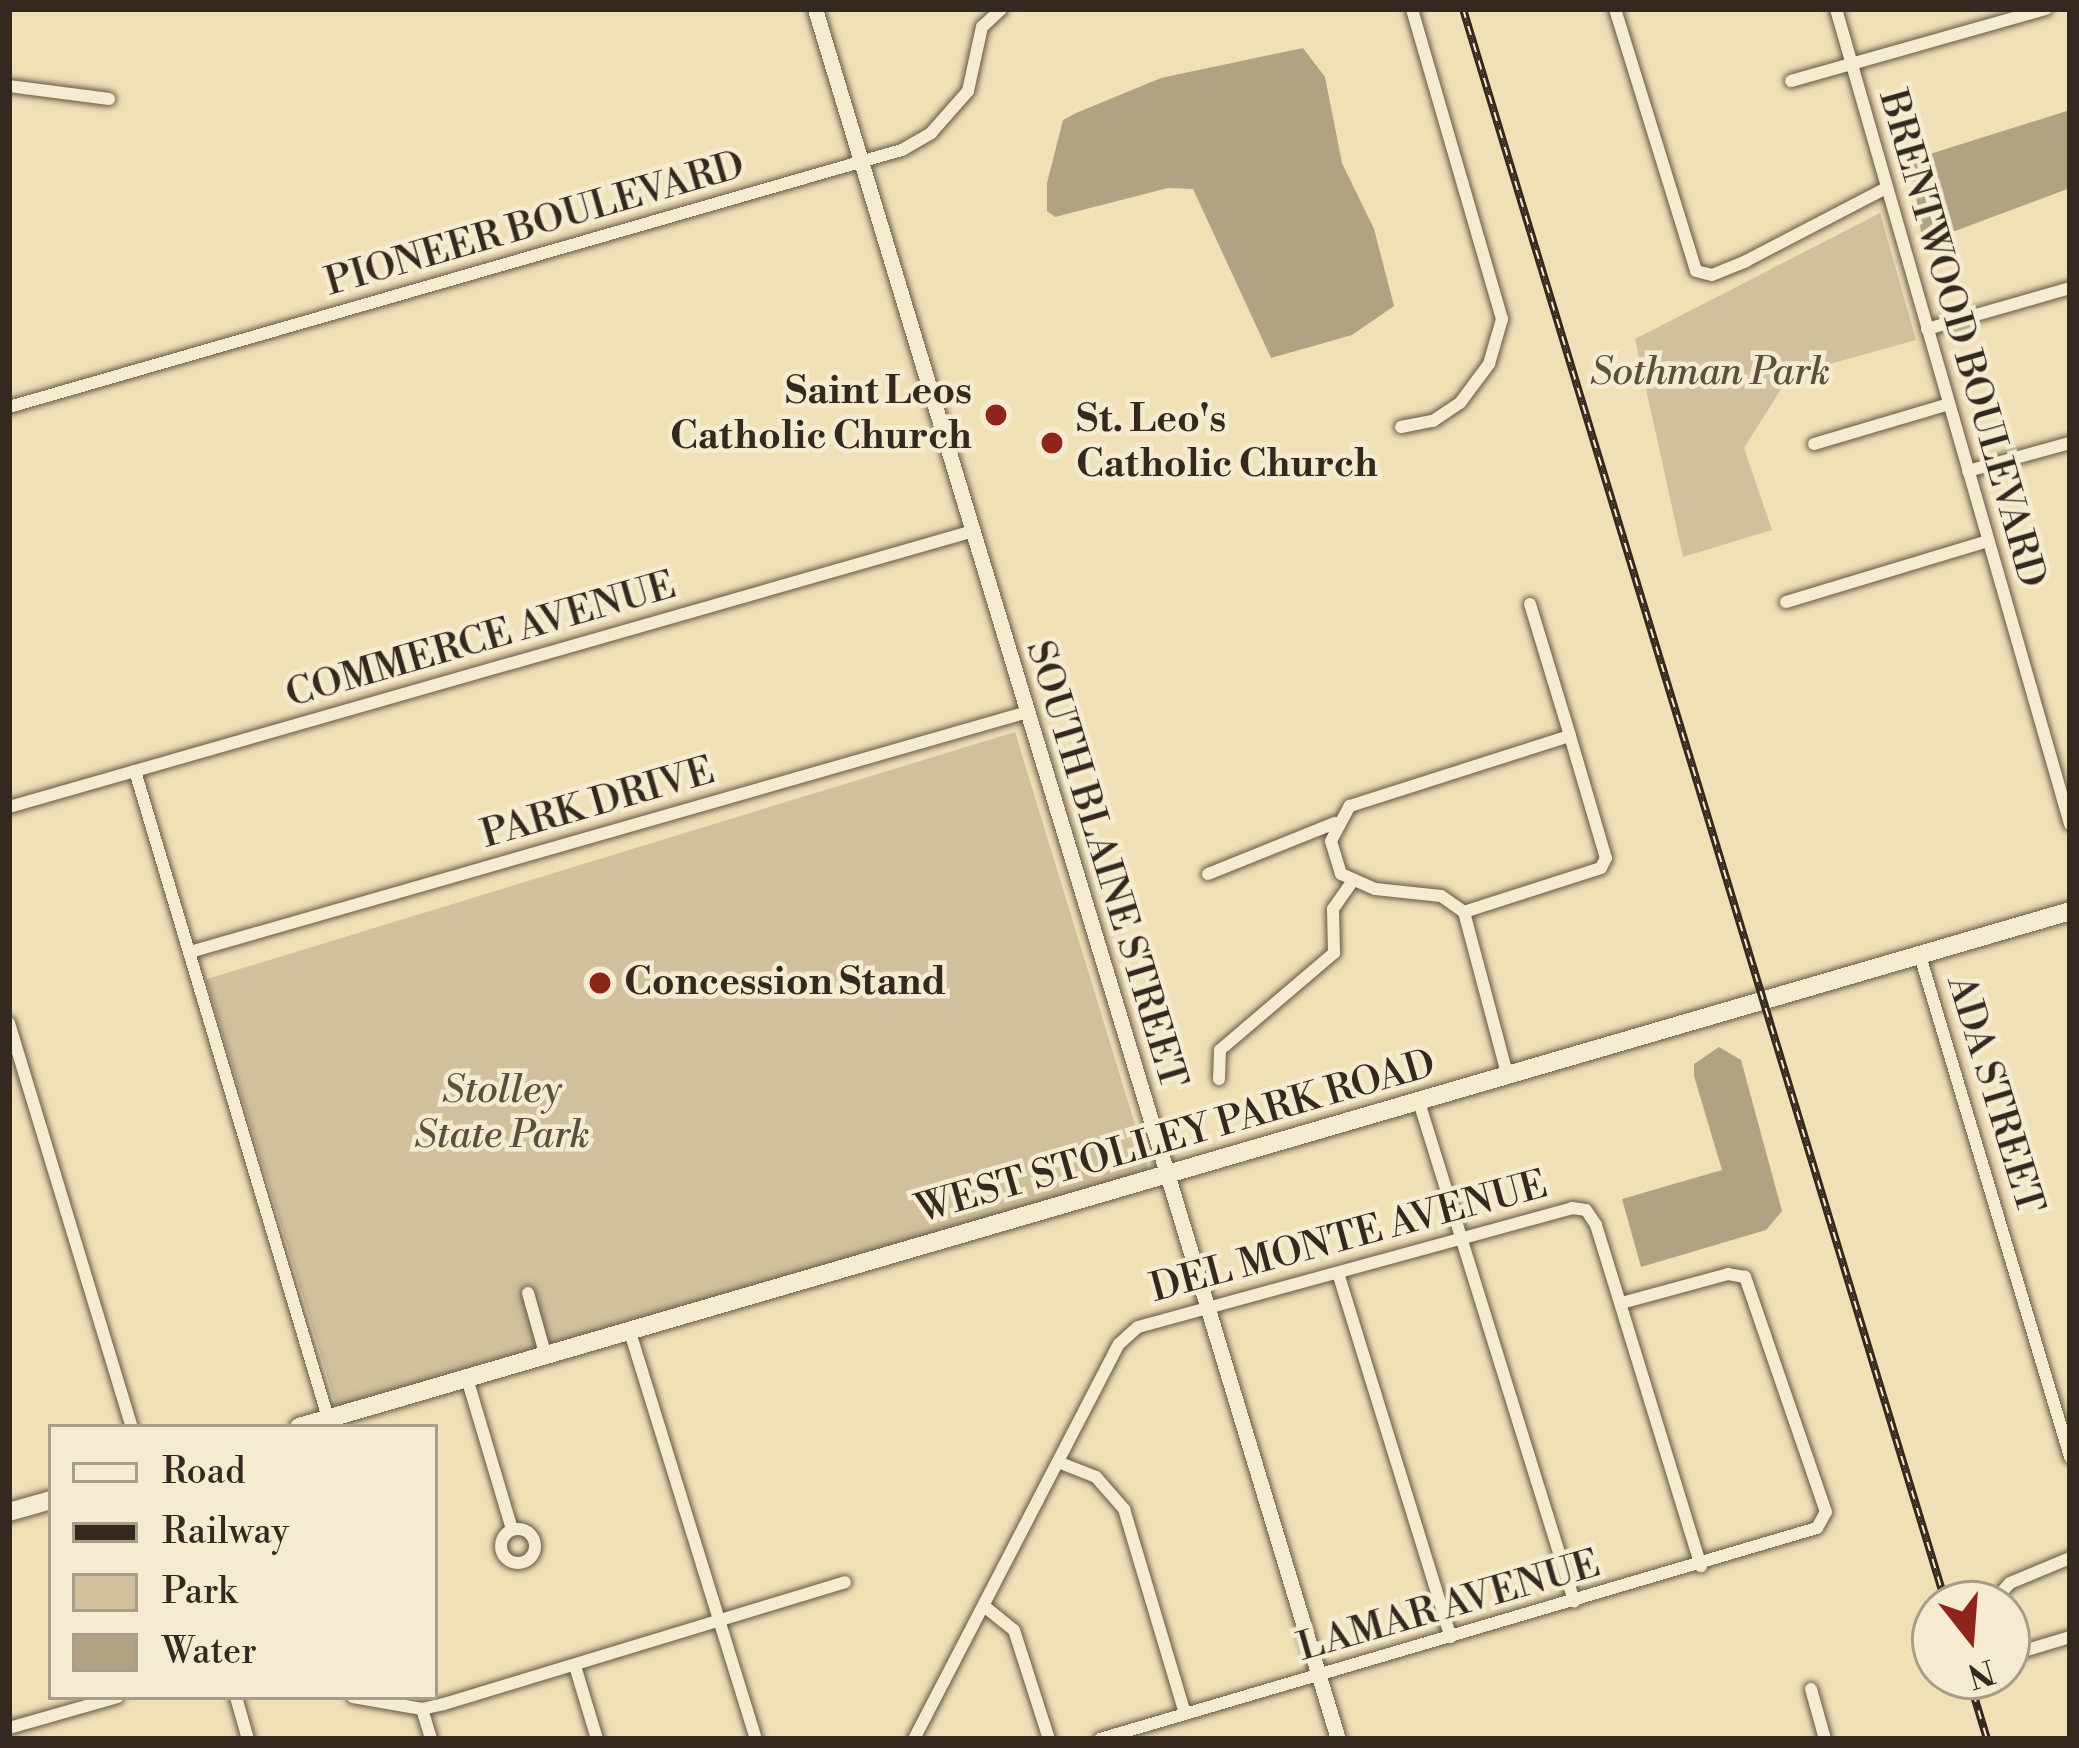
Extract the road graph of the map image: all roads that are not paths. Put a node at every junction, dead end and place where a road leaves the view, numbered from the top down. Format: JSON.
{"nodes":[{"id":1,"x":815,"y":9,"type":"edge"},
{"id":2,"x":1001,"y":9,"type":"edge"},
{"id":3,"x":1412,"y":9,"type":"edge"},
{"id":4,"x":1615,"y":9,"type":"edge"},
{"id":5,"x":1836,"y":9,"type":"edge"},
{"id":6,"x":2046,"y":9,"type":"edge"},
{"id":7,"x":1851,"y":63,"type":"junction"},
{"id":8,"x":1791,"y":80,"type":"dead end"},
{"id":9,"x":9,"y":86,"type":"edge"},
{"id":10,"x":109,"y":99,"type":"dead end"},
{"id":11,"x":861,"y":164,"type":"junction"},
{"id":12,"x":1886,"y":188,"type":"junction"},
{"id":13,"x":2070,"y":288,"type":"edge"},
{"id":14,"x":1927,"y":329,"type":"junction"},
{"id":15,"x":1949,"y":404,"type":"junction"},
{"id":16,"x":9,"y":406,"type":"edge"},
{"id":17,"x":1401,"y":427,"type":"dead end"},
{"id":18,"x":2070,"y":443,"type":"edge"},
{"id":19,"x":1814,"y":444,"type":"dead end"},
{"id":20,"x":1968,"y":471,"type":"junction"},
{"id":21,"x":970,"y":532,"type":"junction"},
{"id":22,"x":1988,"y":541,"type":"junction"},
{"id":23,"x":1786,"y":602,"type":"dead end"},
{"id":24,"x":1531,"y":604,"type":"dead end"},
{"id":25,"x":1024,"y":713,"type":"junction"},
{"id":26,"x":1570,"y":736,"type":"junction"},
{"id":27,"x":135,"y":771,"type":"junction"},
{"id":28,"x":9,"y":807,"type":"edge"},
{"id":29,"x":1335,"y":823,"type":"junction"},
{"id":30,"x":2070,"y":824,"type":"edge"},
{"id":31,"x":1208,"y":874,"type":"dead end"},
{"id":32,"x":1353,"y":880,"type":"junction"},
{"id":33,"x":2070,"y":911,"type":"edge"},
{"id":34,"x":1464,"y":912,"type":"junction"},
{"id":35,"x":190,"y":952,"type":"junction"},
{"id":36,"x":1921,"y":958,"type":"junction"},
{"id":37,"x":9,"y":1023,"type":"edge"},
{"id":38,"x":1508,"y":1077,"type":"junction"},
{"id":39,"x":1219,"y":1079,"type":"dead end"},
{"id":40,"x":1419,"y":1102,"type":"junction"},
{"id":41,"x":1166,"y":1175,"type":"junction"},
{"id":42,"x":1461,"y":1240,"type":"junction"},
{"id":43,"x":1339,"y":1273,"type":"junction"},
{"id":44,"x":527,"y":1293,"type":"dead end"},
{"id":45,"x":1621,"y":1303,"type":"junction"},
{"id":46,"x":1206,"y":1308,"type":"junction"},
{"id":47,"x":629,"y":1329,"type":"junction"},
{"id":48,"x":545,"y":1353,"type":"junction"},
{"id":49,"x":466,"y":1376,"type":"junction"},
{"id":50,"x":328,"y":1418,"type":"junction"},
{"id":51,"x":131,"y":1424,"type":"edge"},
{"id":52,"x":309,"y":1424,"type":"edge"},
{"id":53,"x":2070,"y":1456,"type":"edge"},
{"id":54,"x":1058,"y":1462,"type":"junction"},
{"id":55,"x":48,"y":1501,"type":"edge"},
{"id":56,"x":9,"y":1512,"type":"edge"},
{"id":57,"x":512,"y":1529,"type":"dead end"},
{"id":58,"x":2070,"y":1558,"type":"edge"},
{"id":59,"x":1701,"y":1566,"type":"junction"},
{"id":60,"x":2017,"y":1580,"type":"edge"},
{"id":61,"x":845,"y":1582,"type":"dead end"},
{"id":62,"x":1574,"y":1601,"type":"junction"},
{"id":63,"x":984,"y":1606,"type":"junction"},
{"id":64,"x":721,"y":1623,"type":"junction"},
{"id":65,"x":1450,"y":1637,"type":"junction"},
{"id":66,"x":2070,"y":1637,"type":"edge"},
{"id":67,"x":2031,"y":1649,"type":"edge"},
{"id":68,"x":575,"y":1666,"type":"junction"},
{"id":69,"x":1319,"y":1676,"type":"junction"},
{"id":70,"x":1811,"y":1689,"type":"dead end"},
{"id":71,"x":107,"y":1700,"type":"edge"},
{"id":72,"x":237,"y":1700,"type":"edge"},
{"id":73,"x":372,"y":1700,"type":"edge"},
{"id":74,"x":422,"y":1709,"type":"junction"},
{"id":75,"x":1185,"y":1714,"type":"junction"},
{"id":76,"x":9,"y":1728,"type":"edge"},
{"id":77,"x":248,"y":1739,"type":"edge"},
{"id":78,"x":431,"y":1739,"type":"edge"},
{"id":79,"x":597,"y":1739,"type":"edge"},
{"id":80,"x":757,"y":1739,"type":"edge"},
{"id":81,"x":914,"y":1739,"type":"edge"},
{"id":82,"x":1049,"y":1739,"type":"edge"},
{"id":83,"x":1100,"y":1739,"type":"edge"},
{"id":84,"x":1338,"y":1739,"type":"edge"},
{"id":85,"x":1825,"y":1739,"type":"edge"}],
"edges":[{"from":1,"to":11,"type":"street","name":"SOUTH BLAINE STREET"},
{"from":2,"to":11,"type":"street","name":"PIONEER BOULEVARD"},
{"from":3,"to":17,"type":"street"},
{"from":4,"to":12,"type":"street"},
{"from":5,"to":7,"type":"street","name":"BRENTWOOD BOULEVARD"},
{"from":6,"to":7,"type":"street"},
{"from":7,"to":8,"type":"street"},
{"from":7,"to":12,"type":"street","name":"BRENTWOOD BOULEVARD"},
{"from":9,"to":10,"type":"street"},
{"from":11,"to":16,"type":"street","name":"PIONEER BOULEVARD"},
{"from":11,"to":21,"type":"street","name":"SOUTH BLAINE STREET"},
{"from":12,"to":14,"type":"street","name":"BRENTWOOD BOULEVARD"},
{"from":13,"to":14,"type":"street"},
{"from":14,"to":15,"type":"street","name":"BRENTWOOD BOULEVARD"},
{"from":15,"to":19,"type":"street"},
{"from":15,"to":20,"type":"street","name":"BRENTWOOD BOULEVARD"},
{"from":18,"to":20,"type":"street"},
{"from":20,"to":22,"type":"street","name":"BRENTWOOD BOULEVARD"},
{"from":21,"to":25,"type":"street","name":"SOUTH BLAINE STREET"},
{"from":21,"to":27,"type":"street","name":"COMMERCE AVENUE"},
{"from":22,"to":23,"type":"street"},
{"from":22,"to":30,"type":"street","name":"BRENTWOOD BOULEVARD"},
{"from":24,"to":26,"type":"street"},
{"from":25,"to":35,"type":"street","name":"PARK DRIVE"},
{"from":25,"to":41,"type":"street","name":"SOUTH BLAINE STREET"},
{"from":26,"to":29,"type":"street"},
{"from":26,"to":34,"type":"street"},
{"from":27,"to":28,"type":"street","name":"COMMERCE AVENUE"},
{"from":27,"to":35,"type":"street"},
{"from":29,"to":31,"type":"street"},
{"from":29,"to":32,"type":"street"},
{"from":32,"to":34,"type":"street"},
{"from":32,"to":39,"type":"street"},
{"from":33,"to":36,"type":"main road","name":"WEST STOLLEY PARK ROAD"},
{"from":34,"to":38,"type":"street"},
{"from":35,"to":50,"type":"street"},
{"from":36,"to":38,"type":"main road","name":"WEST STOLLEY PARK ROAD"},
{"from":36,"to":53,"type":"street","name":"ADA STREET"},
{"from":37,"to":51,"type":"street"},
{"from":38,"to":40,"type":"main road","name":"WEST STOLLEY PARK ROAD"},
{"from":40,"to":41,"type":"main road","name":"WEST STOLLEY PARK ROAD"},
{"from":40,"to":42,"type":"street"},
{"from":41,"to":46,"type":"street","name":"SOUTH BLAINE STREET"},
{"from":41,"to":47,"type":"main road","name":"WEST STOLLEY PARK ROAD"},
{"from":42,"to":43,"type":"street","name":"DEL MONTE AVENUE"},
{"from":42,"to":45,"type":"street","name":"DEL MONTE AVENUE"},
{"from":42,"to":62,"type":"street"},
{"from":43,"to":46,"type":"street","name":"DEL MONTE AVENUE"},
{"from":43,"to":65,"type":"street"},
{"from":44,"to":48,"type":"street"},
{"from":45,"to":59,"type":"street"},
{"from":45,"to":59,"type":"street","name":"LAMAR AVENUE"},
{"from":46,"to":54,"type":"street","name":"DEL MONTE AVENUE"},
{"from":46,"to":69,"type":"street","name":"SOUTH BLAINE STREET"},
{"from":47,"to":48,"type":"main road","name":"WEST STOLLEY PARK ROAD"},
{"from":47,"to":64,"type":"street"},
{"from":48,"to":49,"type":"main road","name":"WEST STOLLEY PARK ROAD"},
{"from":49,"to":50,"type":"main road","name":"WEST STOLLEY PARK ROAD"},
{"from":49,"to":57,"type":"street"},
{"from":50,"to":52,"type":"main road","name":"WEST STOLLEY PARK ROAD"},
{"from":54,"to":63,"type":"street","name":"DEL MONTE AVENUE"},
{"from":54,"to":75,"type":"street"},
{"from":55,"to":56,"type":"main road"},
{"from":58,"to":60,"type":"street"},
{"from":59,"to":62,"type":"street","name":"LAMAR AVENUE"},
{"from":61,"to":64,"type":"street"},
{"from":62,"to":65,"type":"street","name":"LAMAR AVENUE"},
{"from":63,"to":81,"type":"street","name":"DEL MONTE AVENUE"},
{"from":63,"to":82,"type":"street"},
{"from":64,"to":68,"type":"street"},
{"from":64,"to":80,"type":"street"},
{"from":65,"to":69,"type":"street","name":"LAMAR AVENUE"},
{"from":66,"to":67,"type":"street"},
{"from":68,"to":74,"type":"street"},
{"from":68,"to":79,"type":"street"},
{"from":69,"to":75,"type":"street","name":"LAMAR AVENUE"},
{"from":69,"to":84,"type":"street","name":"SOUTH BLAINE STREET"},
{"from":70,"to":85,"type":"street"},
{"from":71,"to":76,"type":"street"},
{"from":72,"to":77,"type":"street"},
{"from":73,"to":74,"type":"street"},
{"from":74,"to":78,"type":"street"},
{"from":75,"to":83,"type":"street","name":"LAMAR AVENUE"}]}
